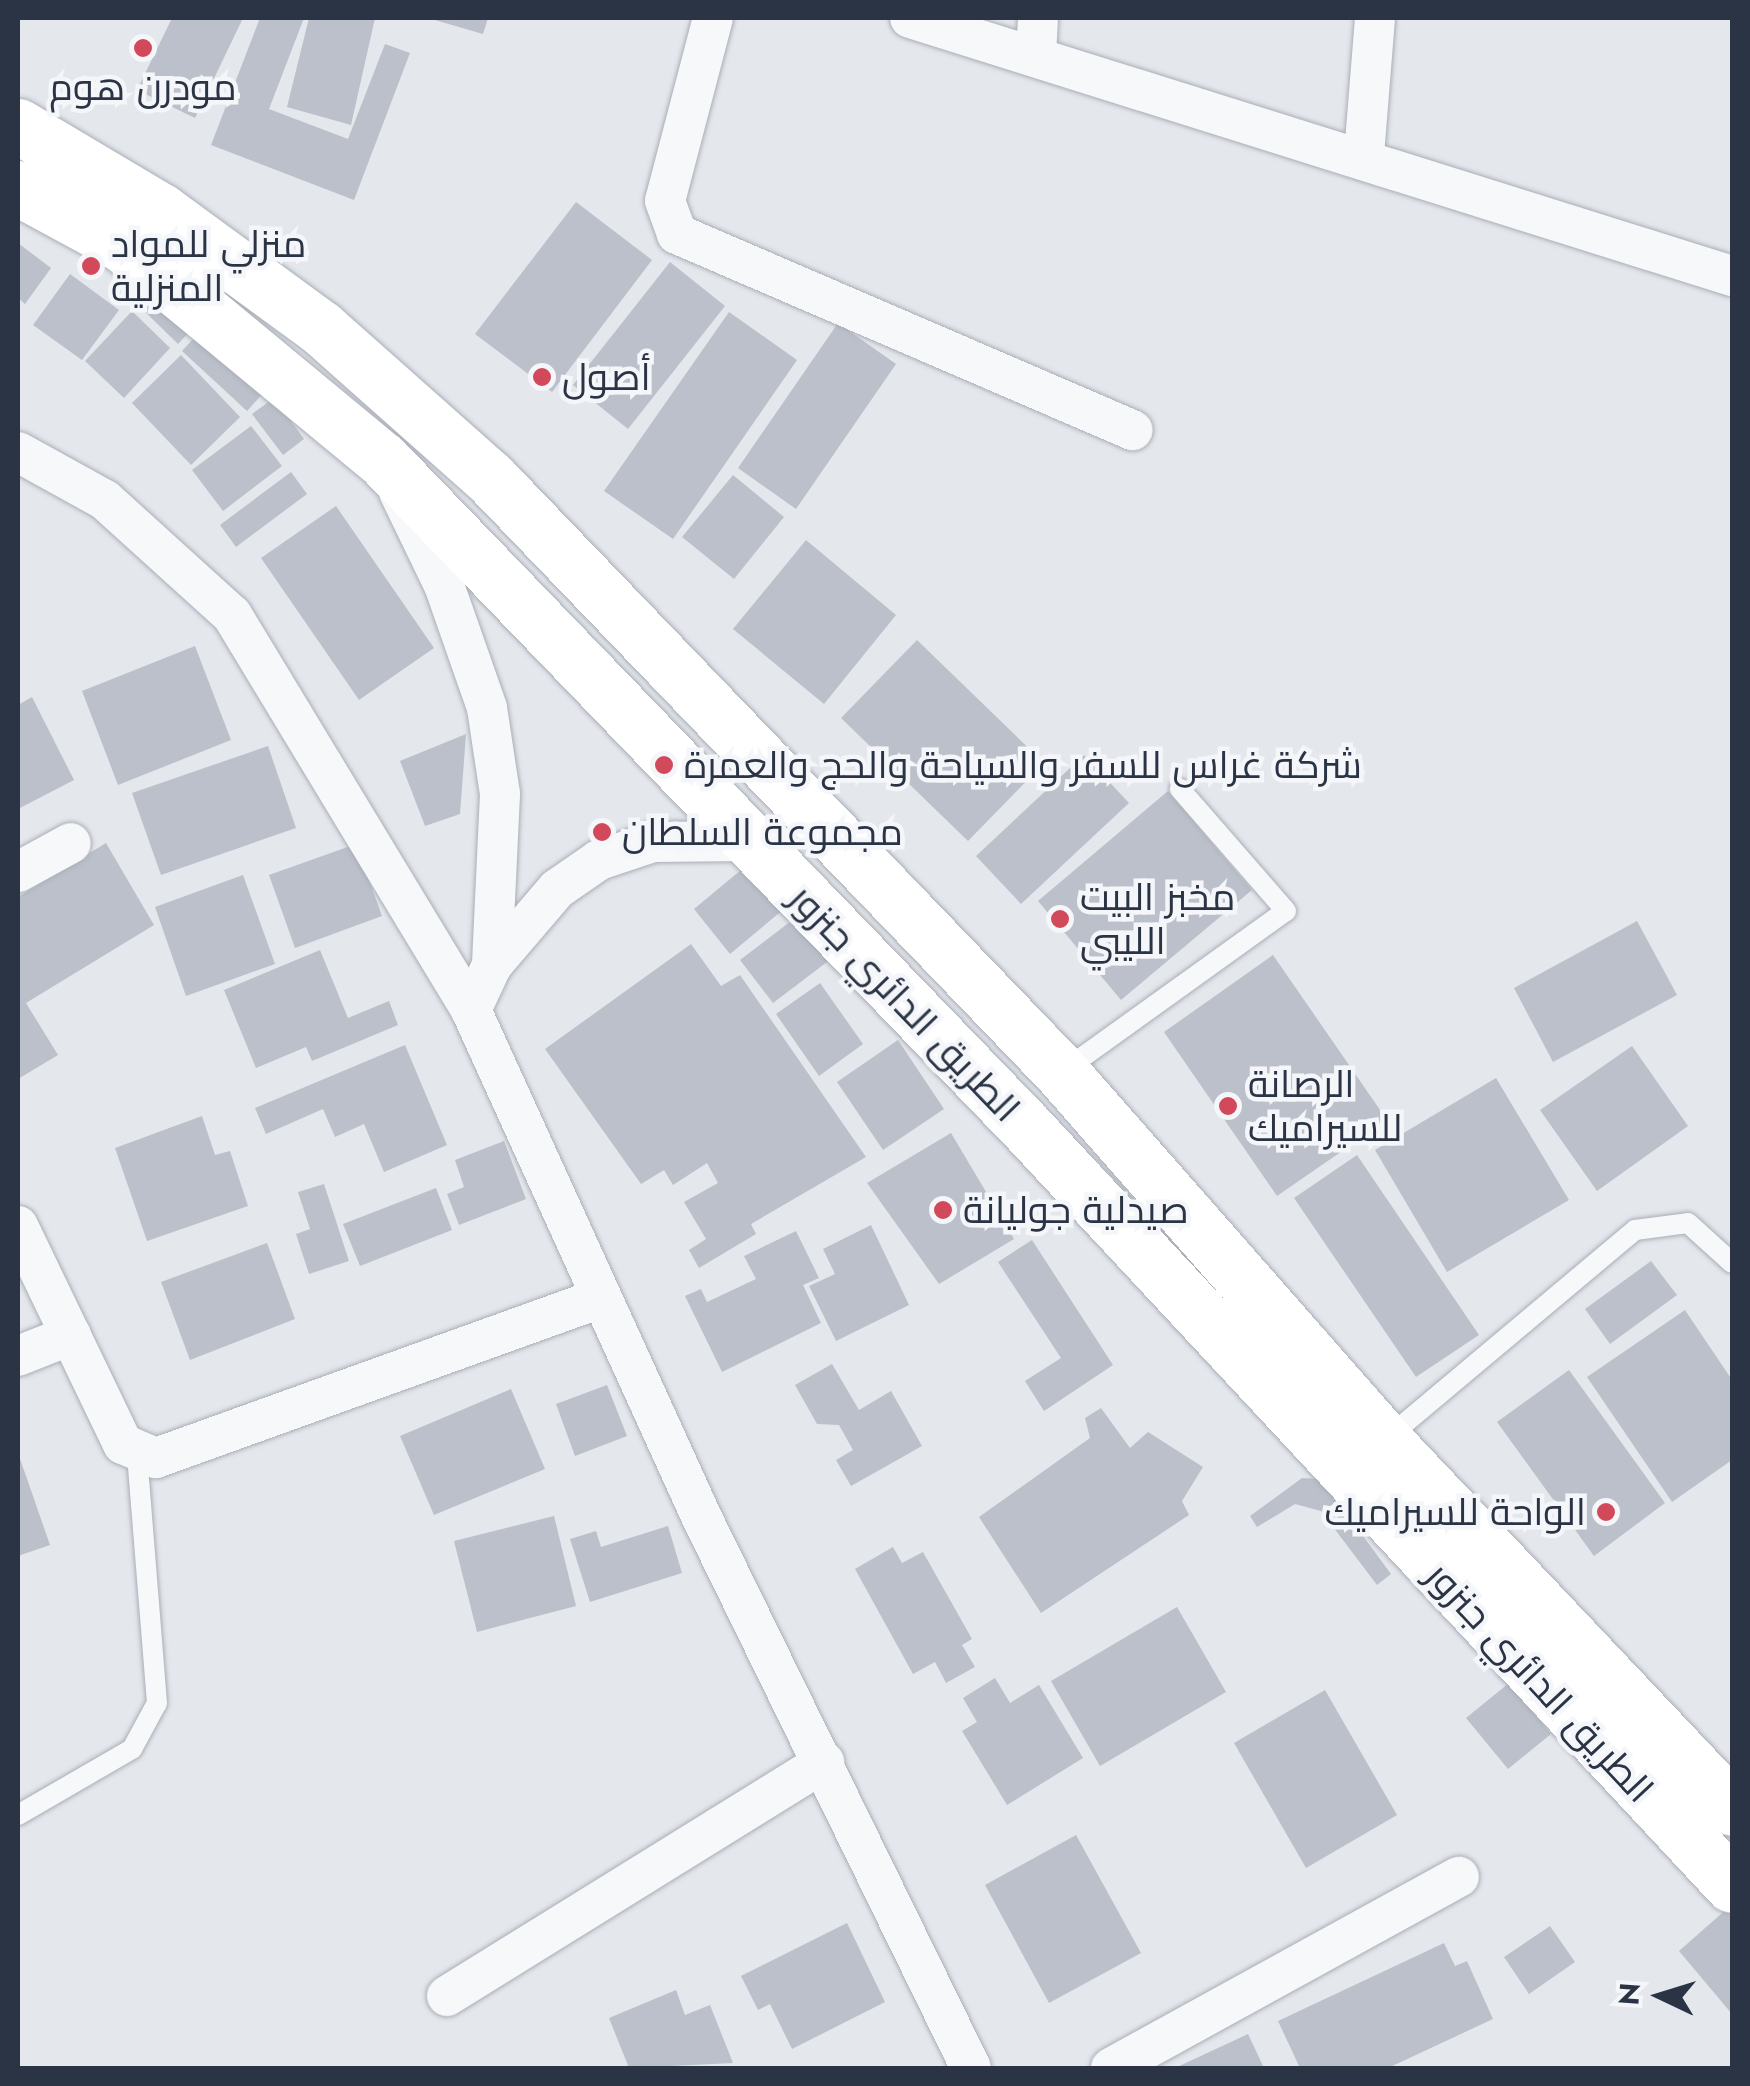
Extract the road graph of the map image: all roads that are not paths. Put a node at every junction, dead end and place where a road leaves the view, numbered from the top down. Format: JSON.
{"nodes":[{"id":1,"x":713,"y":18,"type":"edge"},
{"id":2,"x":910,"y":18,"type":"edge"},
{"id":3,"x":1376,"y":18,"type":"edge"},
{"id":4,"x":1037,"y":37,"type":"edge"},
{"id":5,"x":18,"y":126,"type":"edge"},
{"id":6,"x":1364,"y":155,"type":"junction"},
{"id":7,"x":18,"y":188,"type":"edge"},
{"id":8,"x":1732,"y":276,"type":"edge"},
{"id":9,"x":1134,"y":430,"type":"dead end"},
{"id":10,"x":18,"y":452,"type":"edge"},
{"id":11,"x":384,"y":460,"type":"junction"},
{"id":12,"x":1180,"y":789,"type":"dead end"},
{"id":13,"x":747,"y":841,"type":"junction"},
{"id":14,"x":72,"y":843,"type":"dead end"},
{"id":15,"x":18,"y":872,"type":"edge"},
{"id":16,"x":492,"y":964,"type":"junction"},
{"id":17,"x":471,"y":1010,"type":"junction"},
{"id":18,"x":1061,"y":1072,"type":"junction"},
{"id":19,"x":18,"y":1226,"type":"edge"},
{"id":20,"x":1732,"y":1264,"type":"edge"},
{"id":21,"x":601,"y":1298,"type":"junction"},
{"id":22,"x":71,"y":1335,"type":"junction"},
{"id":23,"x":18,"y":1356,"type":"edge"},
{"id":24,"x":1384,"y":1440,"type":"junction"},
{"id":25,"x":137,"y":1455,"type":"junction"},
{"id":26,"x":824,"y":1762,"type":"junction"},
{"id":27,"x":1732,"y":1808,"type":"edge"},
{"id":28,"x":18,"y":1815,"type":"edge"},
{"id":29,"x":1459,"y":1877,"type":"dead end"},
{"id":30,"x":1732,"y":1886,"type":"edge"},
{"id":31,"x":446,"y":1996,"type":"dead end"},
{"id":32,"x":971,"y":2068,"type":"edge"},
{"id":33,"x":1111,"y":2068,"type":"edge"}],
"edges":[{"from":1,"to":9,"type":"street"},
{"from":2,"to":4,"type":"street"},
{"from":3,"to":6,"type":"street"},
{"from":4,"to":6,"type":"street"},
{"from":5,"to":18,"type":"main road","name":"الطريق الدائري جنزور"},
{"from":6,"to":8,"type":"street"},
{"from":7,"to":11,"type":"main road","name":"الطريق الدائري جنزور"},
{"from":10,"to":17,"type":"street"},
{"from":11,"to":13,"type":"main road","name":"الطريق الدائري جنزور"},
{"from":11,"to":16,"type":"street"},
{"from":12,"to":18,"type":"lane"},
{"from":13,"to":16,"type":"street"},
{"from":13,"to":30,"type":"main road","name":"الطريق الدائري جنزور"},
{"from":14,"to":15,"type":"street"},
{"from":16,"to":17,"type":"street"},
{"from":17,"to":21,"type":"street"},
{"from":18,"to":24,"type":"main road","name":"الطريق الدائري جنزور"},
{"from":19,"to":22,"type":"street"},
{"from":20,"to":24,"type":"lane"},
{"from":21,"to":25,"type":"street"},
{"from":21,"to":26,"type":"street"},
{"from":22,"to":23,"type":"street"},
{"from":22,"to":25,"type":"street"},
{"from":24,"to":27,"type":"main road","name":"الطريق الدائري جنزور"},
{"from":25,"to":28,"type":"lane"},
{"from":26,"to":31,"type":"street"},
{"from":26,"to":32,"type":"street"},
{"from":29,"to":33,"type":"street"}]}
